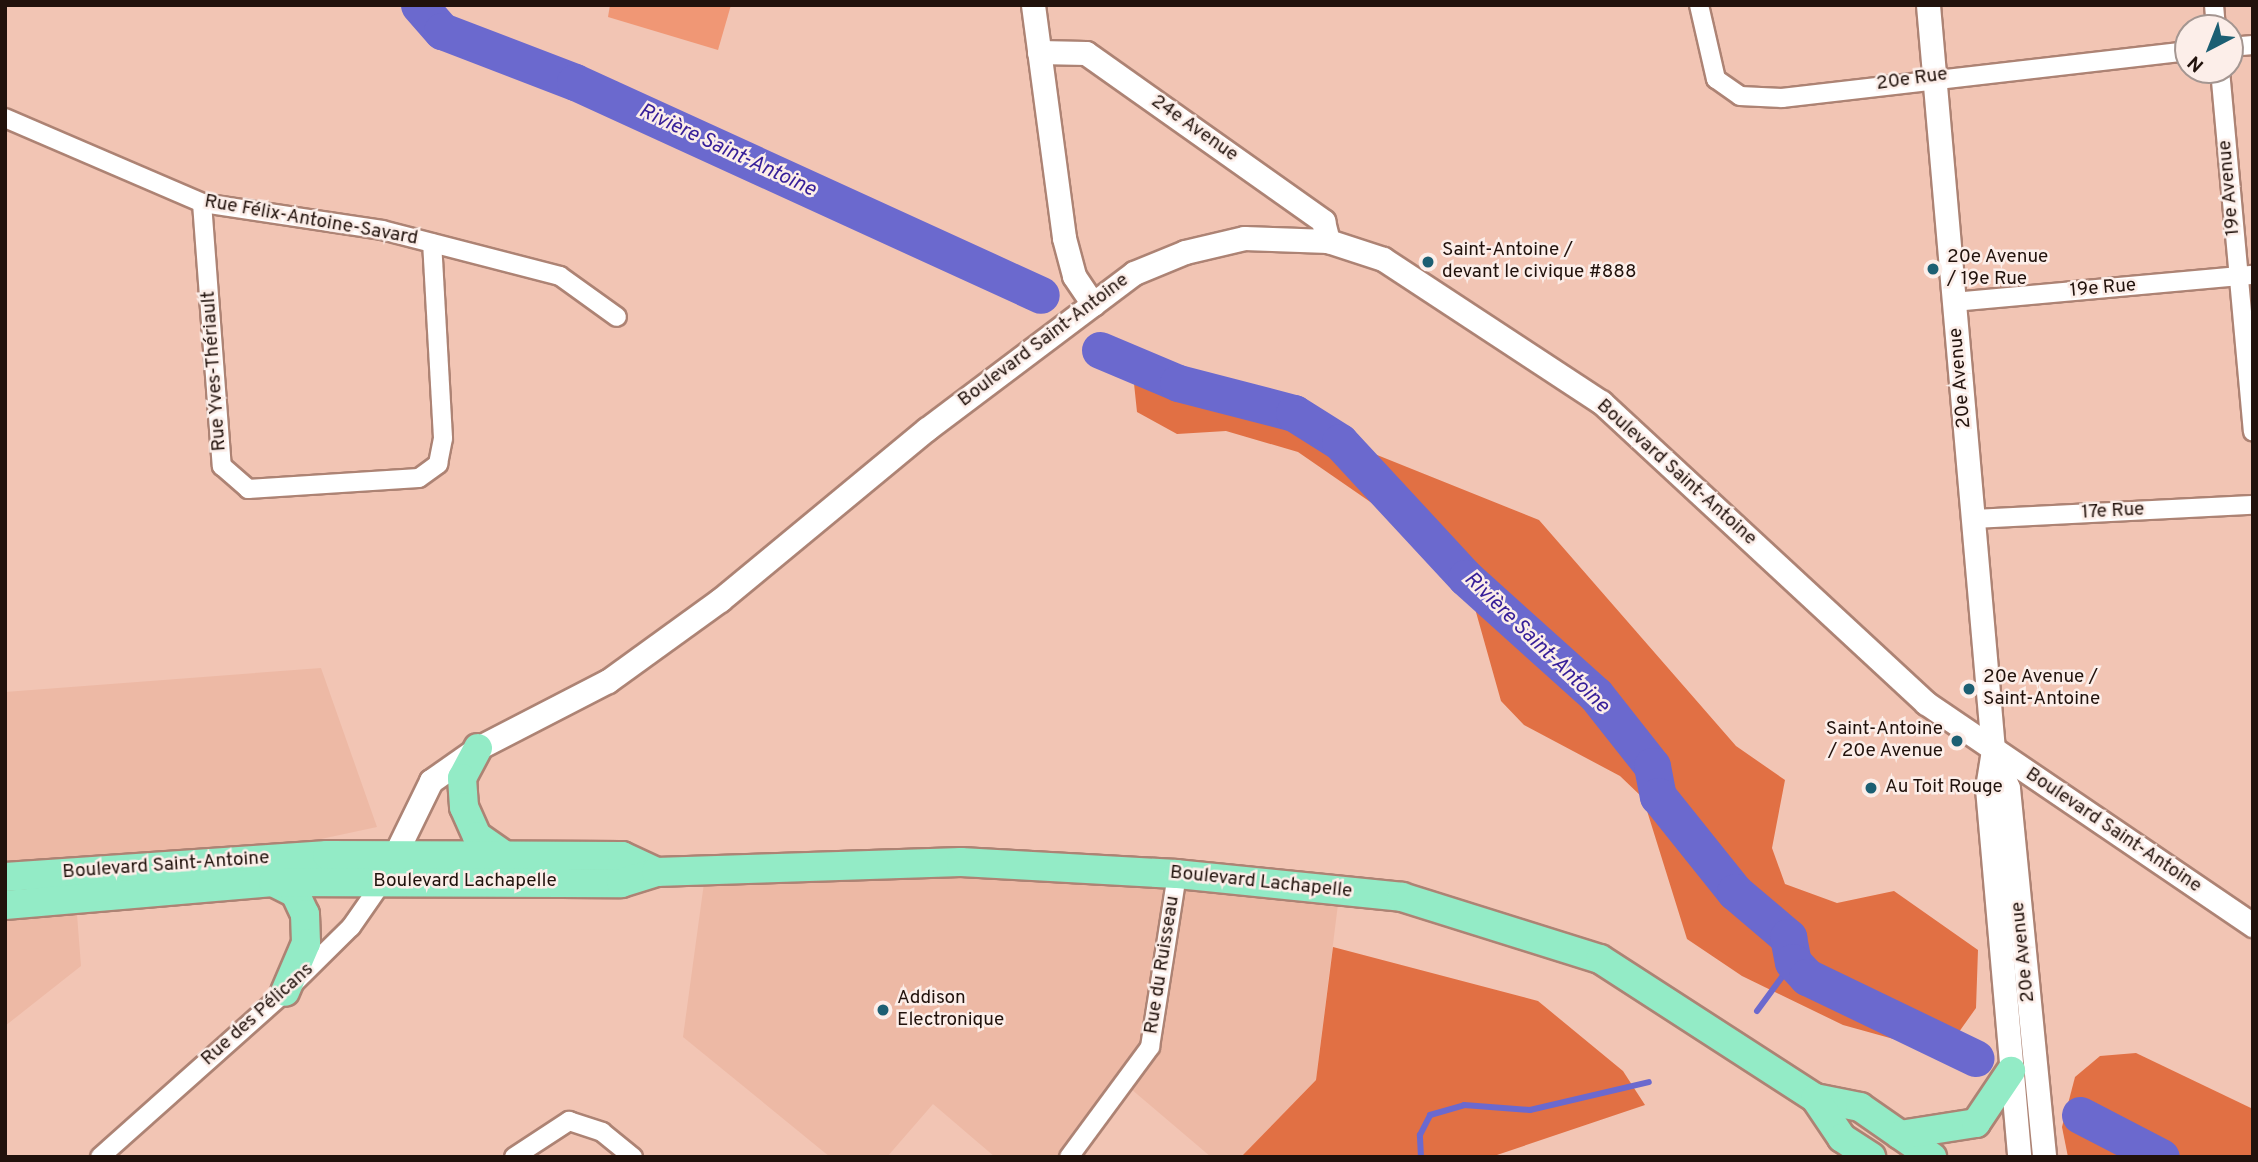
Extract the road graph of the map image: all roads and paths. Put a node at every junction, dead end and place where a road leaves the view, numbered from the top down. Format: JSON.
{"nodes":[{"id":1,"x":1033,"y":5,"type":"edge"},
{"id":2,"x":1699,"y":5,"type":"edge"},
{"id":3,"x":1928,"y":5,"type":"edge"},
{"id":4,"x":1039,"y":52,"type":"junction"},
{"id":5,"x":2174,"y":52,"type":"edge"},
{"id":6,"x":1934,"y":76,"type":"junction"},
{"id":7,"x":2222,"y":84,"type":"edge"},
{"id":8,"x":5,"y":118,"type":"edge"},
{"id":9,"x":202,"y":203,"type":"junction"},
{"id":10,"x":1328,"y":242,"type":"junction"},
{"id":11,"x":432,"y":243,"type":"junction"},
{"id":12,"x":2246,"y":276,"type":"edge"},
{"id":13,"x":1954,"y":302,"type":"junction"},
{"id":14,"x":1093,"y":304,"type":"junction"},
{"id":15,"x":617,"y":317,"type":"dead end"},
{"id":16,"x":2253,"y":431,"type":"edge"},
{"id":17,"x":2253,"y":505,"type":"edge"},
{"id":18,"x":1973,"y":519,"type":"junction"},
{"id":19,"x":478,"y":748,"type":"junction"},
{"id":20,"x":1993,"y":750,"type":"junction"},
{"id":21,"x":327,"y":855,"type":"joint"},
{"id":22,"x":394,"y":855,"type":"junction"},
{"id":23,"x":506,"y":856,"type":"junction"},
{"id":24,"x":656,"y":872,"type":"junction"},
{"id":25,"x":1177,"y":874,"type":"junction"},
{"id":26,"x":5,"y":877,"type":"edge"},
{"id":27,"x":383,"y":881,"type":"junction"},
{"id":28,"x":273,"y":882,"type":"junction"},
{"id":29,"x":5,"y":905,"type":"edge"},
{"id":30,"x":2253,"y":925,"type":"edge"},
{"id":31,"x":285,"y":992,"type":"junction"},
{"id":32,"x":2011,"y":1071,"type":"junction"},
{"id":33,"x":1815,"y":1098,"type":"junction"},
{"id":34,"x":1900,"y":1135,"type":"junction"},
{"id":35,"x":100,"y":1157,"type":"edge"},
{"id":36,"x":513,"y":1157,"type":"edge"},
{"id":37,"x":634,"y":1157,"type":"edge"},
{"id":38,"x":1069,"y":1157,"type":"edge"},
{"id":39,"x":1871,"y":1157,"type":"edge"},
{"id":40,"x":1933,"y":1157,"type":"edge"},
{"id":41,"x":2019,"y":1157,"type":"edge"},
{"id":42,"x":2044,"y":1157,"type":"edge"}],
"edges":[{"from":1,"to":4,"type":"street"},
{"from":2,"to":6,"type":"street","name":"20e Rue"},
{"from":3,"to":6,"type":"street","name":"20e Avenue"},
{"from":4,"to":10,"type":"street","name":"24e Avenue"},
{"from":4,"to":14,"type":"street"},
{"from":5,"to":6,"type":"street","name":"20e Rue"},
{"from":6,"to":13,"type":"street","name":"20e Avenue"},
{"from":7,"to":12,"type":"street","name":"19e Avenue"},
{"from":8,"to":9,"type":"street","name":"Rue Félix-Antoine-Savard"},
{"from":9,"to":11,"type":"street","name":"Rue Félix-Antoine-Savard"},
{"from":9,"to":11,"type":"street","name":"Rue Yves-Thériault"},
{"from":10,"to":14,"type":"street","name":"Boulevard Saint-Antoine"},
{"from":10,"to":20,"type":"street","name":"Boulevard Saint-Antoine"},
{"from":11,"to":15,"type":"street","name":"Rue Félix-Antoine-Savard"},
{"from":12,"to":13,"type":"street","name":"19e Rue"},
{"from":12,"to":16,"type":"street","name":"19e Avenue"},
{"from":13,"to":18,"type":"street","name":"20e Avenue"},
{"from":14,"to":19,"type":"street","name":"Boulevard Saint-Antoine"},
{"from":17,"to":18,"type":"street","name":"17e Rue"},
{"from":18,"to":20,"type":"street","name":"20e Avenue"},
{"from":19,"to":22,"type":"street","name":"Boulevard Saint-Antoine"},
{"from":19,"to":23,"type":"main road"},
{"from":20,"to":30,"type":"street","name":"Boulevard Saint-Antoine"},
{"from":20,"to":32,"type":"street","name":"20e Avenue"},
{"from":20,"to":42,"type":"street","name":"20e Avenue"},
{"from":21,"to":22,"type":"main road","name":"Boulevard Lachapelle"},
{"from":21,"to":26,"type":"main road","name":"Boulevard Saint-Antoine"},
{"from":22,"to":23,"type":"main road","name":"Boulevard Lachapelle"},
{"from":22,"to":27,"type":"street","name":"Rue des Pélicans"},
{"from":23,"to":24,"type":"main road","name":"Boulevard Lachapelle"},
{"from":24,"to":25,"type":"main road","name":"Boulevard Lachapelle"},
{"from":24,"to":27,"type":"main road","name":"Boulevard Lachapelle"},
{"from":25,"to":33,"type":"main road","name":"Boulevard Lachapelle"},
{"from":25,"to":38,"type":"street","name":"Rue du Ruisseau"},
{"from":27,"to":28,"type":"main road","name":"Boulevard Lachapelle"},
{"from":27,"to":31,"type":"street","name":"Rue des Pélicans"},
{"from":28,"to":29,"type":"main road","name":"Boulevard Saint-Antoine"},
{"from":28,"to":31,"type":"main road"},
{"from":31,"to":35,"type":"street","name":"Rue des Pélicans"},
{"from":32,"to":34,"type":"main road"},
{"from":32,"to":41,"type":"street","name":"20e Avenue"},
{"from":33,"to":34,"type":"main road","name":"Boulevard Lachapelle"},
{"from":33,"to":39,"type":"main road","name":"Boulevard Lachapelle"},
{"from":34,"to":40,"type":"main road","name":"Boulevard Lachapelle"},
{"from":36,"to":37,"type":"street"}]}
